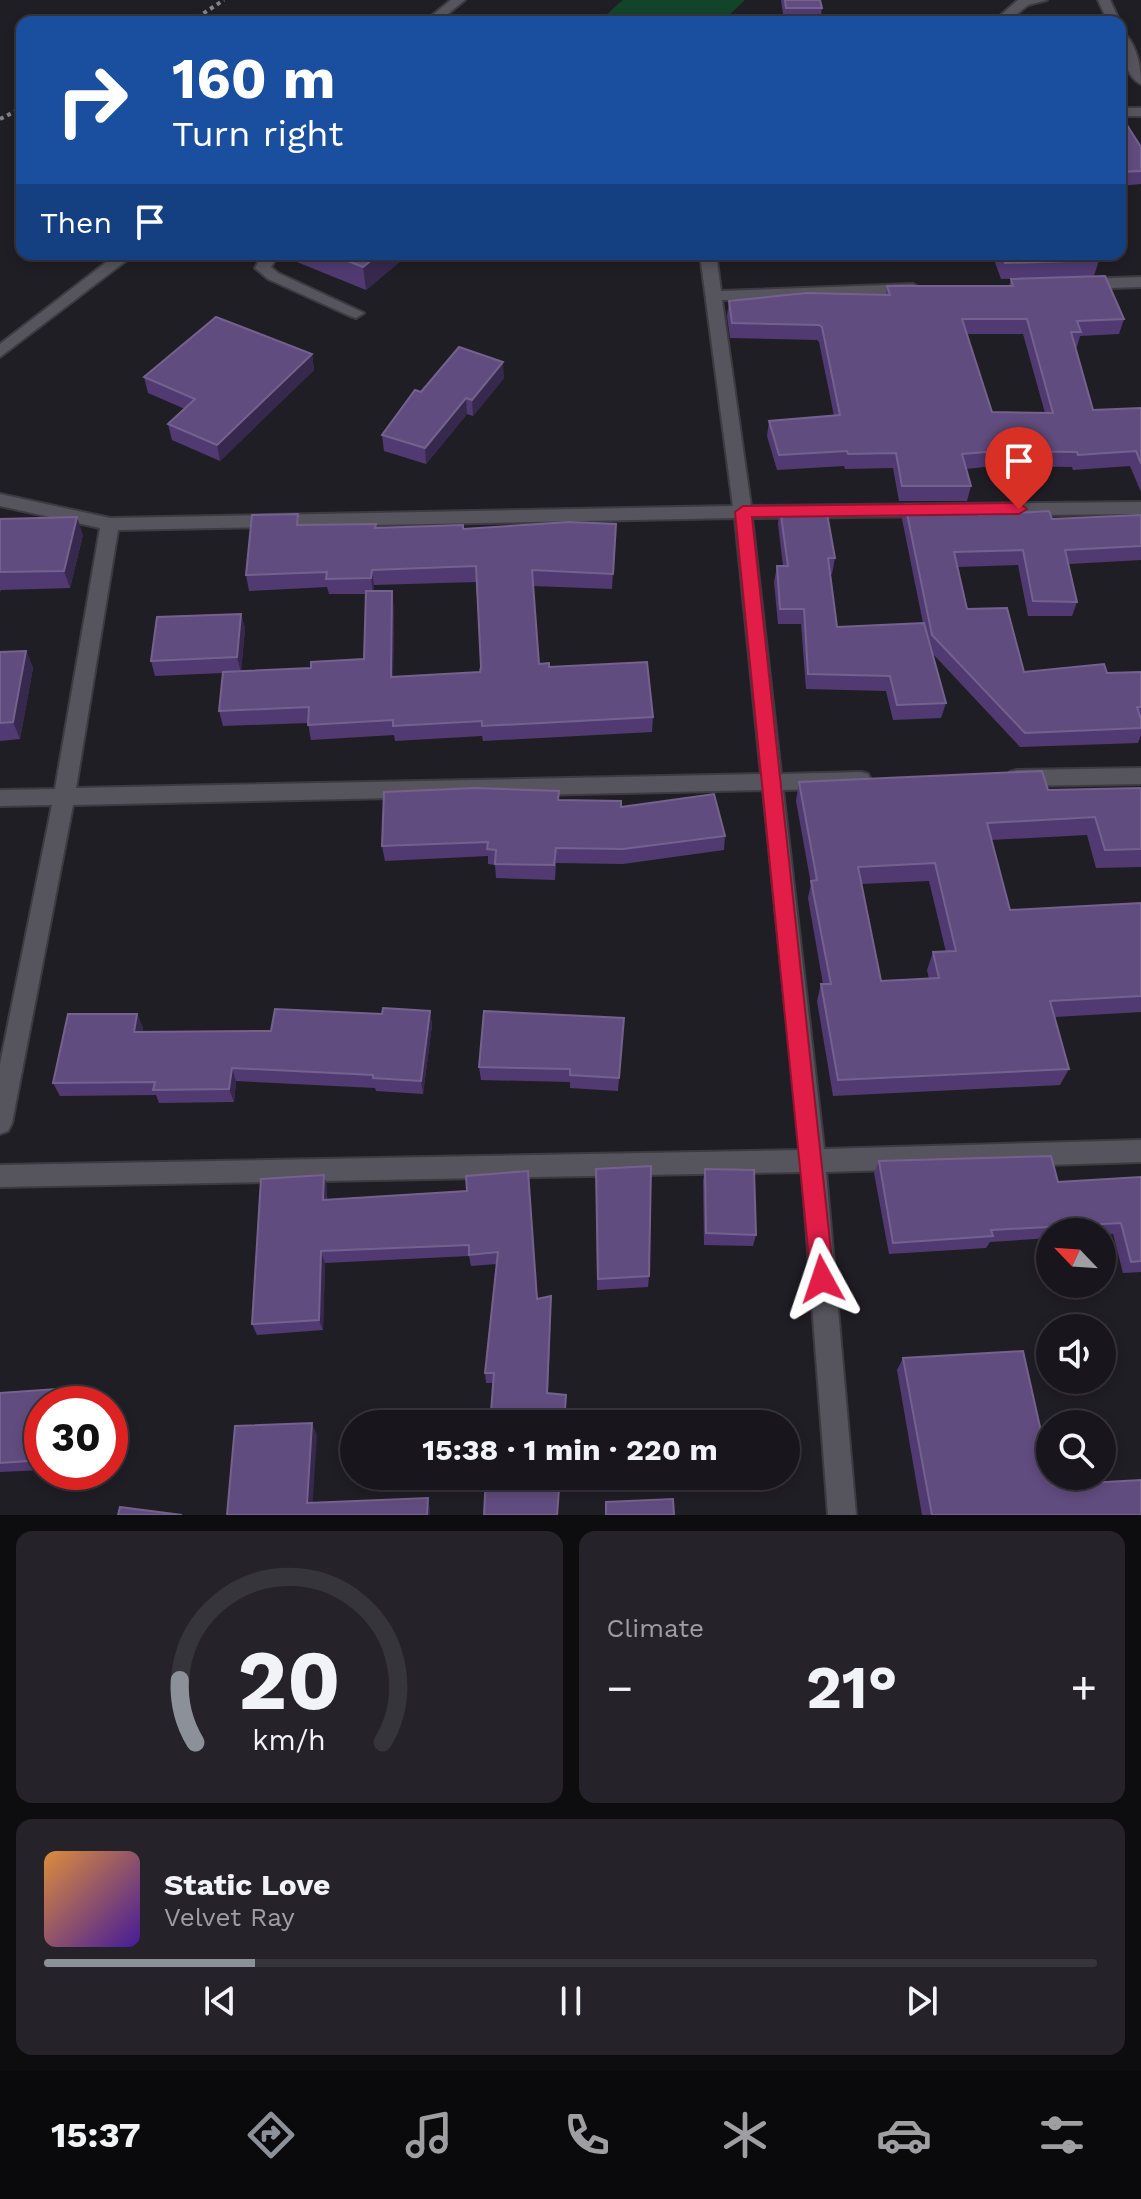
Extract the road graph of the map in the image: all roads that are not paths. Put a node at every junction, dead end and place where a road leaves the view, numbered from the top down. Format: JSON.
{"nodes":[{"id":1,"x":459,"y":0,"type":"edge"},
{"id":2,"x":1002,"y":0,"type":"edge"},
{"id":3,"x":1041,"y":0,"type":"edge"},
{"id":4,"x":1014,"y":9,"type":"junction"},
{"id":5,"x":438,"y":16,"type":"edge"},
{"id":6,"x":1006,"y":16,"type":"edge"},
{"id":7,"x":1126,"y":48,"type":"edge"},
{"id":8,"x":1141,"y":80,"type":"edge"},
{"id":9,"x":119,"y":260,"type":"edge"},
{"id":10,"x":268,"y":260,"type":"edge"},
{"id":11,"x":709,"y":260,"type":"edge"},
{"id":12,"x":1141,"y":282,"type":"edge"},
{"id":13,"x":1062,"y":284,"type":"edge"},
{"id":14,"x":935,"y":288,"type":"edge"},
{"id":15,"x":713,"y":296,"type":"junction"},
{"id":16,"x":356,"y":313,"type":"dead end"},
{"id":17,"x":0,"y":352,"type":"edge"},
{"id":18,"x":0,"y":500,"type":"edge"},
{"id":19,"x":1141,"y":508,"type":"edge"},
{"id":20,"x":743,"y":512,"type":"junction"},
{"id":21,"x":110,"y":524,"type":"junction"},
{"id":22,"x":1141,"y":776,"type":"edge"},
{"id":23,"x":1002,"y":778,"type":"edge"},
{"id":24,"x":879,"y":780,"type":"edge"},
{"id":25,"x":770,"y":781,"type":"junction"},
{"id":26,"x":64,"y":797,"type":"junction"},
{"id":27,"x":0,"y":798,"type":"edge"},
{"id":28,"x":0,"y":1123,"type":"edge"},
{"id":29,"x":1141,"y":1151,"type":"edge"},
{"id":30,"x":813,"y":1161,"type":"junction"},
{"id":31,"x":0,"y":1176,"type":"edge"},
{"id":32,"x":842,"y":1515,"type":"edge"}],
"edges":[{"from":1,"to":5,"type":"street"},
{"from":2,"to":4,"type":"street"},
{"from":3,"to":4,"type":"street"},
{"from":4,"to":6,"type":"street"},
{"from":7,"to":8,"type":"street"},
{"from":9,"to":17,"type":"street"},
{"from":10,"to":16,"type":"street"},
{"from":11,"to":15,"type":"street"},
{"from":12,"to":13,"type":"street"},
{"from":14,"to":15,"type":"street"},
{"from":15,"to":20,"type":"street"},
{"from":18,"to":21,"type":"street"},
{"from":19,"to":20,"type":"street"},
{"from":20,"to":21,"type":"street"},
{"from":20,"to":25,"type":"street"},
{"from":21,"to":26,"type":"street"},
{"from":22,"to":23,"type":"street"},
{"from":24,"to":25,"type":"street"},
{"from":25,"to":26,"type":"street"},
{"from":25,"to":30,"type":"street"},
{"from":26,"to":27,"type":"street"},
{"from":26,"to":28,"type":"street"},
{"from":29,"to":30,"type":"street"},
{"from":30,"to":31,"type":"street"},
{"from":30,"to":32,"type":"street"}]}
